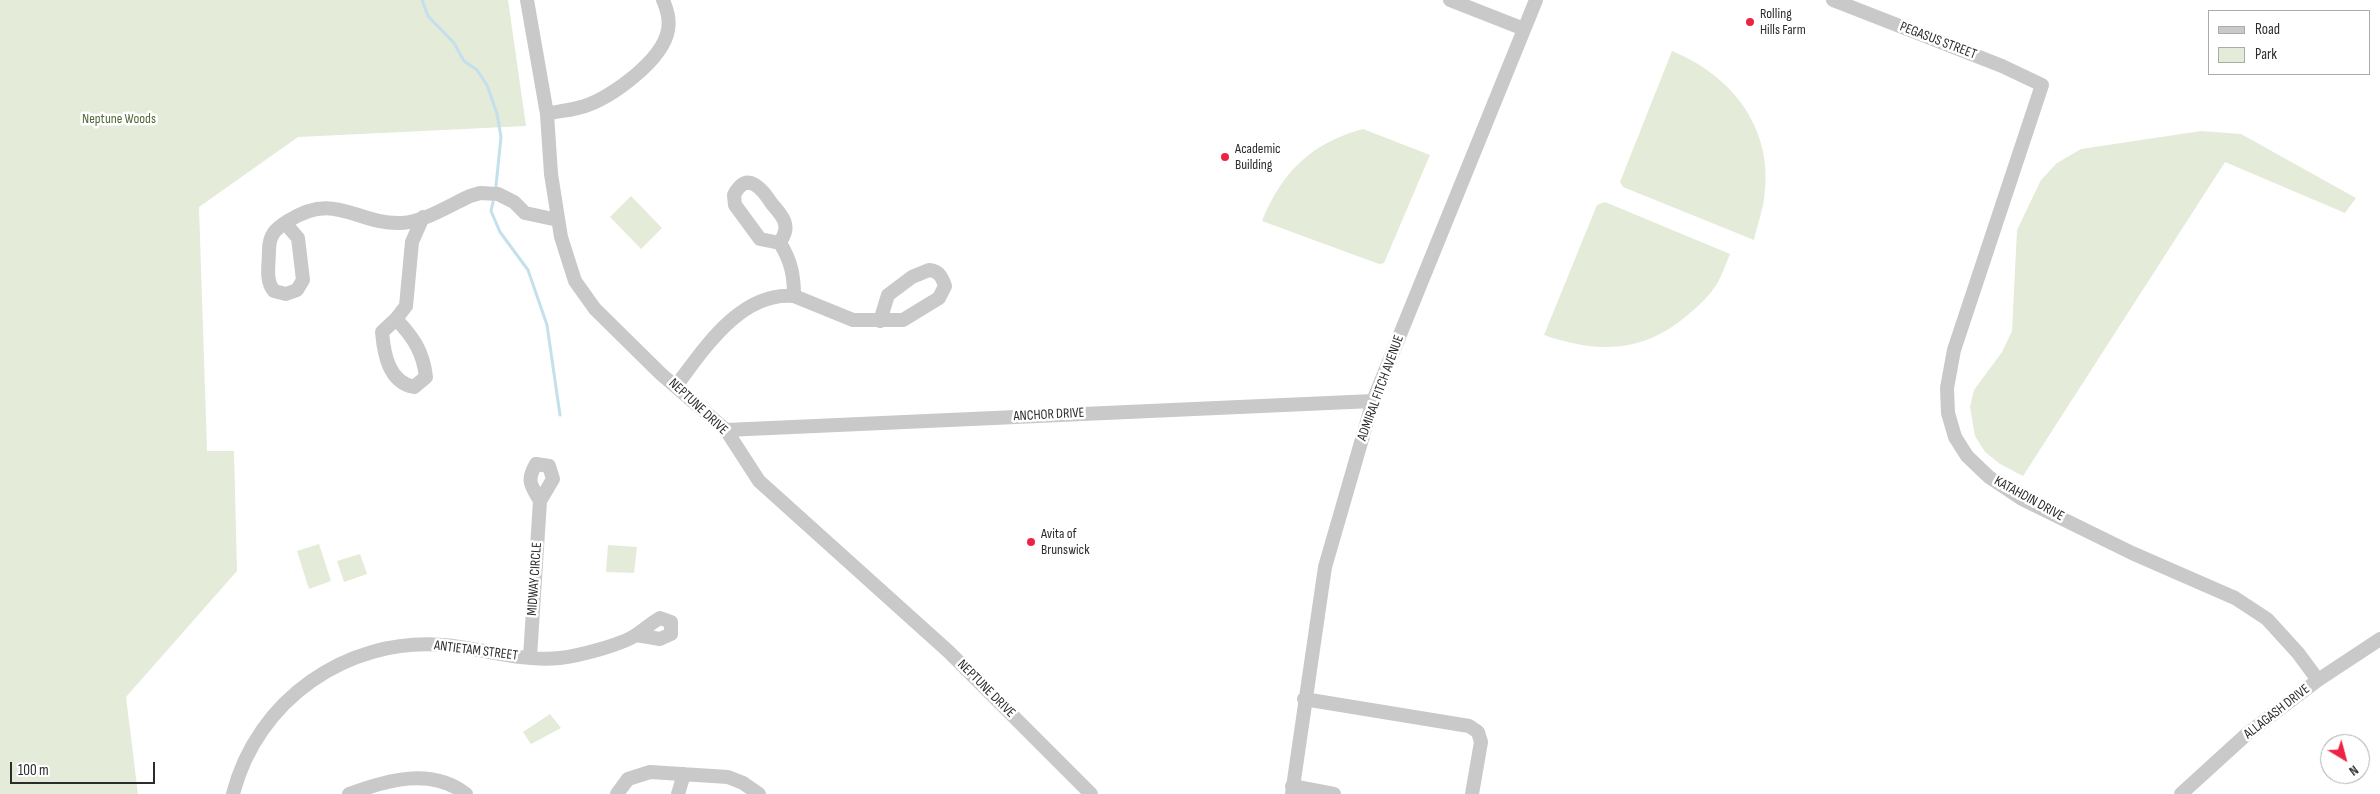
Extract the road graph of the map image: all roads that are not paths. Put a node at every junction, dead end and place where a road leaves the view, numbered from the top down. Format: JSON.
{"nodes":[{"id":1,"x":527,"y":0,"type":"edge"},
{"id":2,"x":663,"y":0,"type":"edge"},
{"id":3,"x":1450,"y":0,"type":"edge"},
{"id":4,"x":1536,"y":0,"type":"edge"},
{"id":5,"x":1836,"y":0,"type":"edge"},
{"id":6,"x":1524,"y":28,"type":"junction"},
{"id":7,"x":2042,"y":85,"type":"joint"},
{"id":8,"x":547,"y":114,"type":"junction"},
{"id":9,"x":422,"y":217,"type":"junction"},
{"id":10,"x":558,"y":220,"type":"junction"},
{"id":11,"x":285,"y":223,"type":"junction"},
{"id":12,"x":780,"y":243,"type":"dead end"},
{"id":13,"x":794,"y":296,"type":"junction"},
{"id":14,"x":396,"y":319,"type":"dead end"},
{"id":15,"x":880,"y":321,"type":"junction"},
{"id":16,"x":676,"y":386,"type":"junction"},
{"id":17,"x":1373,"y":401,"type":"junction"},
{"id":18,"x":726,"y":430,"type":"junction"},
{"id":19,"x":540,"y":501,"type":"dead end"},
{"id":20,"x":636,"y":635,"type":"dead end"},
{"id":21,"x":2380,"y":639,"type":"edge"},
{"id":22,"x":530,"y":657,"type":"junction"},
{"id":23,"x":2318,"y":680,"type":"junction"},
{"id":24,"x":1304,"y":699,"type":"junction"},
{"id":25,"x":684,"y":774,"type":"junction"},
{"id":26,"x":1292,"y":790,"type":"edge"},
{"id":27,"x":233,"y":794,"type":"edge"},
{"id":28,"x":349,"y":794,"type":"edge"},
{"id":29,"x":466,"y":794,"type":"edge"},
{"id":30,"x":617,"y":794,"type":"edge"},
{"id":31,"x":678,"y":794,"type":"edge"},
{"id":32,"x":759,"y":794,"type":"edge"},
{"id":33,"x":1091,"y":794,"type":"edge"},
{"id":34,"x":1334,"y":794,"type":"edge"},
{"id":35,"x":1472,"y":794,"type":"edge"},
{"id":36,"x":2181,"y":794,"type":"edge"}],
"edges":[{"from":1,"to":8,"type":"street","name":"NEPTUNE DRIVE"},
{"from":2,"to":8,"type":"street"},
{"from":3,"to":6,"type":"street"},
{"from":4,"to":6,"type":"street","name":"ADMIRAL FITCH AVENUE"},
{"from":5,"to":7,"type":"street","name":"PEGASUS STREET"},
{"from":6,"to":17,"type":"street","name":"ADMIRAL FITCH AVENUE"},
{"from":7,"to":23,"type":"street","name":"KATAHDIN DRIVE"},
{"from":8,"to":10,"type":"street","name":"NEPTUNE DRIVE"},
{"from":9,"to":10,"type":"street"},
{"from":9,"to":11,"type":"street"},
{"from":9,"to":14,"type":"street"},
{"from":10,"to":16,"type":"street","name":"NEPTUNE DRIVE"},
{"from":11,"to":11,"type":"street"},
{"from":12,"to":13,"type":"street"},
{"from":13,"to":15,"type":"street"},
{"from":13,"to":16,"type":"street"},
{"from":15,"to":15,"type":"street"},
{"from":16,"to":18,"type":"street","name":"NEPTUNE DRIVE"},
{"from":17,"to":18,"type":"street","name":"ANCHOR DRIVE"},
{"from":17,"to":24,"type":"street","name":"ADMIRAL FITCH AVENUE"},
{"from":18,"to":33,"type":"street","name":"NEPTUNE DRIVE"},
{"from":19,"to":22,"type":"street","name":"MIDWAY CIRCLE"},
{"from":20,"to":22,"type":"street","name":"ANTIETAM STREET"},
{"from":21,"to":23,"type":"street","name":"ALLAGASH DRIVE"},
{"from":22,"to":27,"type":"street","name":"ANTIETAM STREET"},
{"from":23,"to":36,"type":"street","name":"ALLAGASH DRIVE"},
{"from":24,"to":26,"type":"street","name":"ADMIRAL FITCH AVENUE"},
{"from":24,"to":35,"type":"street"},
{"from":25,"to":30,"type":"street"},
{"from":25,"to":31,"type":"street"},
{"from":25,"to":32,"type":"street"},
{"from":26,"to":34,"type":"street"},
{"from":28,"to":29,"type":"street"}]}
